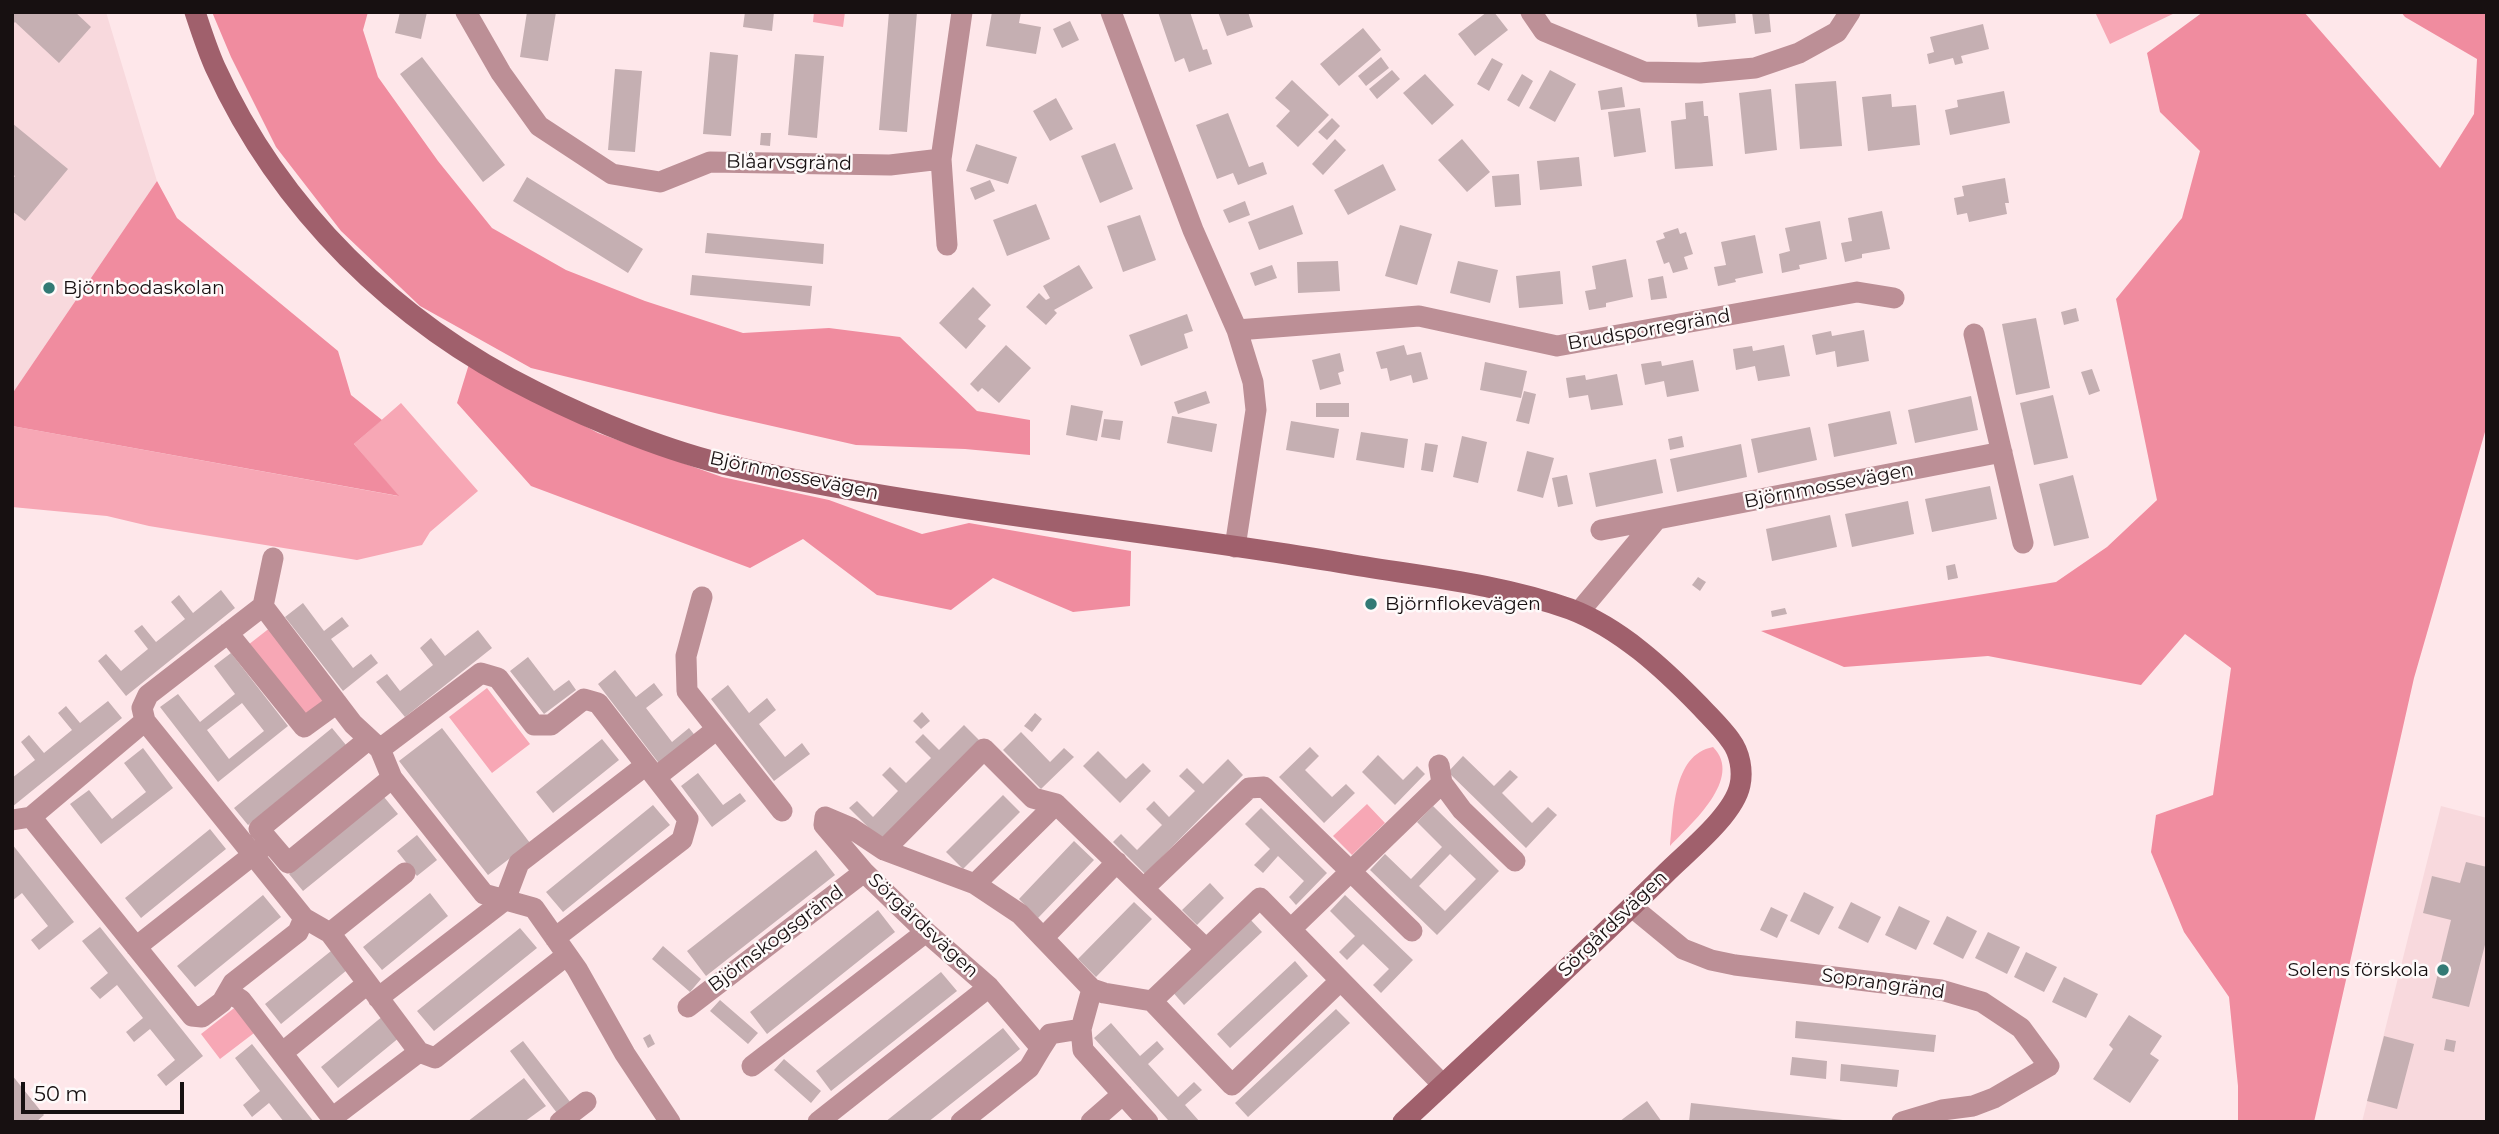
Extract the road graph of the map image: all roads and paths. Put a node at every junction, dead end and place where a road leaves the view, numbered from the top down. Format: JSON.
{"nodes":[{"id":1,"x":195,"y":12,"type":"edge"},
{"id":2,"x":466,"y":12,"type":"edge"},
{"id":3,"x":962,"y":12,"type":"edge"},
{"id":4,"x":1111,"y":12,"type":"edge"},
{"id":5,"x":1531,"y":12,"type":"edge"},
{"id":6,"x":1850,"y":12,"type":"edge"},
{"id":7,"x":941,"y":159,"type":"junction"},
{"id":8,"x":947,"y":245,"type":"dead end"},
{"id":9,"x":1894,"y":298,"type":"dead end"},
{"id":10,"x":1237,"y":330,"type":"junction"},
{"id":11,"x":1974,"y":334,"type":"dead end"},
{"id":12,"x":2002,"y":452,"type":"junction"},
{"id":13,"x":1656,"y":520,"type":"junction"},
{"id":14,"x":1601,"y":530,"type":"dead end"},
{"id":15,"x":2023,"y":543,"type":"dead end"},
{"id":16,"x":1235,"y":547,"type":"junction"},
{"id":17,"x":273,"y":558,"type":"dead end"},
{"id":18,"x":702,"y":597,"type":"dead end"},
{"id":19,"x":263,"y":606,"type":"junction"},
{"id":20,"x":1578,"y":612,"type":"junction"},
{"id":21,"x":228,"y":633,"type":"junction"},
{"id":22,"x":337,"y":703,"type":"junction"},
{"id":23,"x":145,"y":721,"type":"junction"},
{"id":24,"x":717,"y":729,"type":"junction"},
{"id":25,"x":1732,"y":742,"type":"joint"},
{"id":26,"x":375,"y":744,"type":"junction"},
{"id":27,"x":651,"y":771,"type":"junction"},
{"id":28,"x":392,"y":778,"type":"junction"},
{"id":29,"x":1056,"y":804,"type":"junction"},
{"id":30,"x":782,"y":811,"type":"dead end"},
{"id":31,"x":22,"y":818,"type":"edge"},
{"id":32,"x":261,"y":848,"type":"junction"},
{"id":33,"x":884,"y":850,"type":"junction"},
{"id":34,"x":1515,"y":861,"type":"dead end"},
{"id":35,"x":1117,"y":862,"type":"junction"},
{"id":36,"x":864,"y":872,"type":"junction"},
{"id":37,"x":1351,"y":872,"type":"junction"},
{"id":38,"x":405,"y":873,"type":"dead end"},
{"id":39,"x":975,"y":884,"type":"junction"},
{"id":40,"x":1144,"y":888,"type":"junction"},
{"id":41,"x":505,"y":900,"type":"junction"},
{"id":42,"x":1632,"y":907,"type":"junction"},
{"id":43,"x":304,"y":918,"type":"junction"},
{"id":44,"x":1291,"y":929,"type":"junction"},
{"id":45,"x":1412,"y":931,"type":"dead end"},
{"id":46,"x":926,"y":932,"type":"junction"},
{"id":47,"x":330,"y":933,"type":"junction"},
{"id":48,"x":1044,"y":937,"type":"junction"},
{"id":49,"x":136,"y":947,"type":"junction"},
{"id":50,"x":561,"y":947,"type":"junction"},
{"id":51,"x":1206,"y":949,"type":"junction"},
{"id":52,"x":1340,"y":981,"type":"junction"},
{"id":53,"x":989,"y":987,"type":"junction"},
{"id":54,"x":1092,"y":989,"type":"junction"},
{"id":55,"x":373,"y":991,"type":"junction"},
{"id":56,"x":228,"y":992,"type":"junction"},
{"id":57,"x":1152,"y":1000,"type":"junction"},
{"id":58,"x":688,"y":1007,"type":"dead end"},
{"id":59,"x":1081,"y":1029,"type":"junction"},
{"id":60,"x":1041,"y":1048,"type":"junction"},
{"id":61,"x":419,"y":1052,"type":"junction"},
{"id":62,"x":282,"y":1053,"type":"junction"},
{"id":63,"x":752,"y":1066,"type":"dead end"},
{"id":64,"x":1443,"y":1085,"type":"junction"},
{"id":65,"x":1123,"y":1094,"type":"junction"},
{"id":66,"x":586,"y":1102,"type":"dead end"},
{"id":67,"x":333,"y":1120,"type":"edge"},
{"id":68,"x":560,"y":1122,"type":"edge"},
{"id":69,"x":670,"y":1122,"type":"edge"},
{"id":70,"x":818,"y":1122,"type":"edge"},
{"id":71,"x":961,"y":1122,"type":"edge"},
{"id":72,"x":1091,"y":1122,"type":"edge"},
{"id":73,"x":1148,"y":1122,"type":"edge"},
{"id":74,"x":1403,"y":1122,"type":"edge"},
{"id":75,"x":1902,"y":1122,"type":"edge"}],
"edges":[{"from":1,"to":16,"type":"street","name":"Björnmossevägen"},
{"from":2,"to":7,"type":"street","name":"Blåarvsgränd"},
{"from":3,"to":7,"type":"street"},
{"from":4,"to":10,"type":"street"},
{"from":5,"to":6,"type":"street"},
{"from":7,"to":8,"type":"street"},
{"from":9,"to":10,"type":"street","name":"Brudsporregränd"},
{"from":10,"to":16,"type":"street"},
{"from":11,"to":12,"type":"street"},
{"from":12,"to":13,"type":"street","name":"Björnmossevägen"},
{"from":12,"to":15,"type":"street"},
{"from":13,"to":14,"type":"street","name":"Björnmossevägen"},
{"from":13,"to":20,"type":"street"},
{"from":16,"to":20,"type":"street","name":"Björnmossevägen"},
{"from":17,"to":19,"type":"street"},
{"from":18,"to":24,"type":"street"},
{"from":19,"to":21,"type":"street"},
{"from":19,"to":22,"type":"street"},
{"from":20,"to":25,"type":"street","name":"Björnmossevägen"},
{"from":21,"to":22,"type":"street"},
{"from":21,"to":23,"type":"street"},
{"from":22,"to":26,"type":"street"},
{"from":23,"to":31,"type":"street"},
{"from":23,"to":32,"type":"street"},
{"from":24,"to":27,"type":"street"},
{"from":24,"to":30,"type":"street"},
{"from":25,"to":42,"type":"street","name":"Sörgårdsvägen"},
{"from":26,"to":27,"type":"street"},
{"from":26,"to":28,"type":"street"},
{"from":26,"to":32,"type":"street"},
{"from":27,"to":41,"type":"street"},
{"from":27,"to":50,"type":"street"},
{"from":28,"to":32,"type":"street"},
{"from":28,"to":41,"type":"street"},
{"from":29,"to":33,"type":"street","name":"Sörgårdsvägen"},
{"from":29,"to":35,"type":"street","name":"Sörgårdsvägen"},
{"from":29,"to":39,"type":"street"},
{"from":31,"to":49,"type":"street"},
{"from":32,"to":43,"type":"street"},
{"from":32,"to":49,"type":"street"},
{"from":33,"to":36,"type":"street","name":"Sörgårdsvägen"},
{"from":33,"to":39,"type":"street","name":"Sörgårdsvägen"},
{"from":34,"to":37,"type":"street"},
{"from":35,"to":40,"type":"street","name":"Sörgårdsvägen"},
{"from":35,"to":48,"type":"street"},
{"from":36,"to":46,"type":"street","name":"Sörgårdsvägen"},
{"from":36,"to":58,"type":"street","name":"Björnskogsgränd"},
{"from":37,"to":40,"type":"street"},
{"from":37,"to":44,"type":"street"},
{"from":37,"to":45,"type":"street"},
{"from":38,"to":47,"type":"street"},
{"from":39,"to":48,"type":"street","name":"Sörgårdsvägen"},
{"from":40,"to":51,"type":"street","name":"Sörgårdsvägen"},
{"from":41,"to":50,"type":"street"},
{"from":41,"to":55,"type":"street"},
{"from":42,"to":64,"type":"street","name":"Sörgårdsvägen"},
{"from":42,"to":75,"type":"street","name":"Soprangränd"},
{"from":43,"to":47,"type":"street"},
{"from":43,"to":56,"type":"street"},
{"from":44,"to":51,"type":"street"},
{"from":44,"to":52,"type":"street"},
{"from":46,"to":53,"type":"street","name":"Sörgårdsvägen"},
{"from":46,"to":63,"type":"street"},
{"from":47,"to":55,"type":"street"},
{"from":48,"to":54,"type":"street","name":"Sörgårdsvägen"},
{"from":49,"to":56,"type":"street"},
{"from":50,"to":61,"type":"street"},
{"from":50,"to":69,"type":"street"},
{"from":51,"to":57,"type":"street"},
{"from":52,"to":57,"type":"street"},
{"from":52,"to":64,"type":"street"},
{"from":53,"to":60,"type":"street","name":"Sörgårdsvägen"},
{"from":53,"to":70,"type":"street"},
{"from":54,"to":57,"type":"street"},
{"from":54,"to":59,"type":"street"},
{"from":55,"to":61,"type":"street"},
{"from":55,"to":62,"type":"street"},
{"from":56,"to":62,"type":"street"},
{"from":59,"to":60,"type":"street"},
{"from":59,"to":65,"type":"street"},
{"from":60,"to":71,"type":"street"},
{"from":61,"to":67,"type":"street"},
{"from":62,"to":67,"type":"street"},
{"from":64,"to":74,"type":"street","name":"Sörgårdsvägen"},
{"from":65,"to":72,"type":"street"},
{"from":65,"to":73,"type":"street"},
{"from":66,"to":68,"type":"street"}]}
